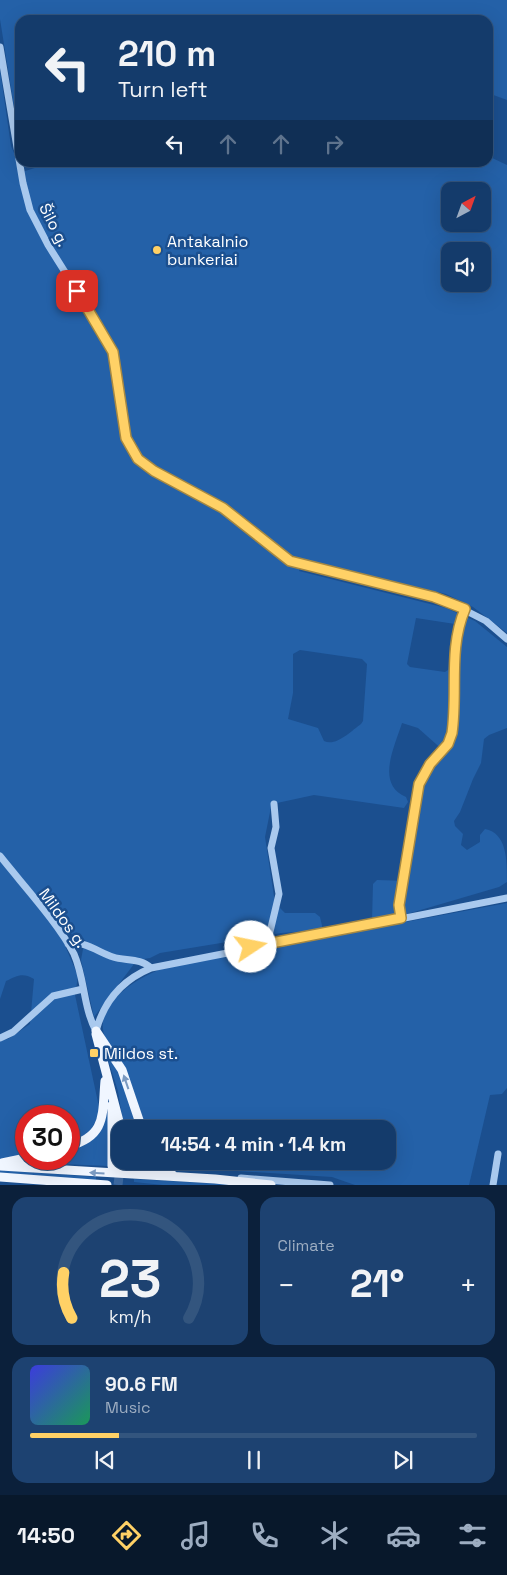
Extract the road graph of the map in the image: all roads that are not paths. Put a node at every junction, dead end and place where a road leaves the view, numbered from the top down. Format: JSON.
{"nodes":[{"id":1,"x":0,"y":47,"type":"edge"},
{"id":2,"x":15,"y":132,"type":"edge"},
{"id":3,"x":21,"y":167,"type":"edge"},
{"id":4,"x":465,"y":609,"type":"junction"},
{"id":5,"x":507,"y":639,"type":"edge"},
{"id":6,"x":274,"y":804,"type":"dead end"},
{"id":7,"x":0,"y":856,"type":"edge"},
{"id":8,"x":507,"y":898,"type":"edge"},
{"id":9,"x":401,"y":918,"type":"junction"},
{"id":10,"x":270,"y":943,"type":"junction"},
{"id":11,"x":68,"y":944,"type":"junction"},
{"id":12,"x":150,"y":968,"type":"junction"},
{"id":13,"x":83,"y":989,"type":"junction"},
{"id":14,"x":96,"y":1031,"type":"junction"},
{"id":15,"x":0,"y":1038,"type":"edge"},
{"id":16,"x":106,"y":1074,"type":"junction"},
{"id":17,"x":112,"y":1097,"type":"junction"},
{"id":18,"x":114,"y":1120,"type":"edge"},
{"id":19,"x":118,"y":1120,"type":"edge"},
{"id":20,"x":139,"y":1120,"type":"edge"},
{"id":21,"x":80,"y":1142,"type":"edge"},
{"id":22,"x":498,"y":1154,"type":"dead end"},
{"id":23,"x":15,"y":1161,"type":"edge"},
{"id":24,"x":0,"y":1164,"type":"edge"},
{"id":25,"x":162,"y":1170,"type":"edge"},
{"id":26,"x":180,"y":1178,"type":"junction"},
{"id":27,"x":0,"y":1179,"type":"edge"},
{"id":28,"x":215,"y":1179,"type":"junction"},
{"id":29,"x":14,"y":1185,"type":"edge"},
{"id":30,"x":107,"y":1185,"type":"edge"},
{"id":31,"x":271,"y":1185,"type":"edge"},
{"id":32,"x":330,"y":1185,"type":"edge"},
{"id":33,"x":493,"y":1185,"type":"edge"}],
"edges":[{"from":1,"to":2,"type":"street","name":"Šilo g."},
{"from":3,"to":4,"type":"street","name":"Šilo g."},
{"from":4,"to":5,"type":"street","name":"Šilo g."},
{"from":4,"to":9,"type":"street"},
{"from":6,"to":10,"type":"street"},
{"from":7,"to":11,"type":"street","name":"Mildos g."},
{"from":8,"to":9,"type":"street"},
{"from":9,"to":10,"type":"street"},
{"from":10,"to":12,"type":"street"},
{"from":11,"to":12,"type":"street"},
{"from":11,"to":13,"type":"street","name":"Mildos g."},
{"from":12,"to":14,"type":"street"},
{"from":13,"to":14,"type":"street","name":"Mildos g."},
{"from":13,"to":15,"type":"street"},
{"from":14,"to":16,"type":"main road"},
{"from":20,"to":14,"type":"main road","one_way":true},
{"from":16,"to":17,"type":"main road"},
{"from":16,"to":21,"type":"main road"},
{"from":17,"to":18,"type":"main road"},
{"from":17,"to":19,"type":"main road"},
{"from":22,"to":33,"type":"street"},
{"from":23,"to":24,"type":"main road"},
{"from":26,"to":24,"type":"main road","one_way":true},
{"from":25,"to":26,"type":"main road"},
{"from":26,"to":28,"type":"main road"},
{"from":27,"to":29,"type":"main road"},
{"from":27,"to":30,"type":"main road"},
{"from":28,"to":31,"type":"main road"},
{"from":28,"to":32,"type":"street"}]}
